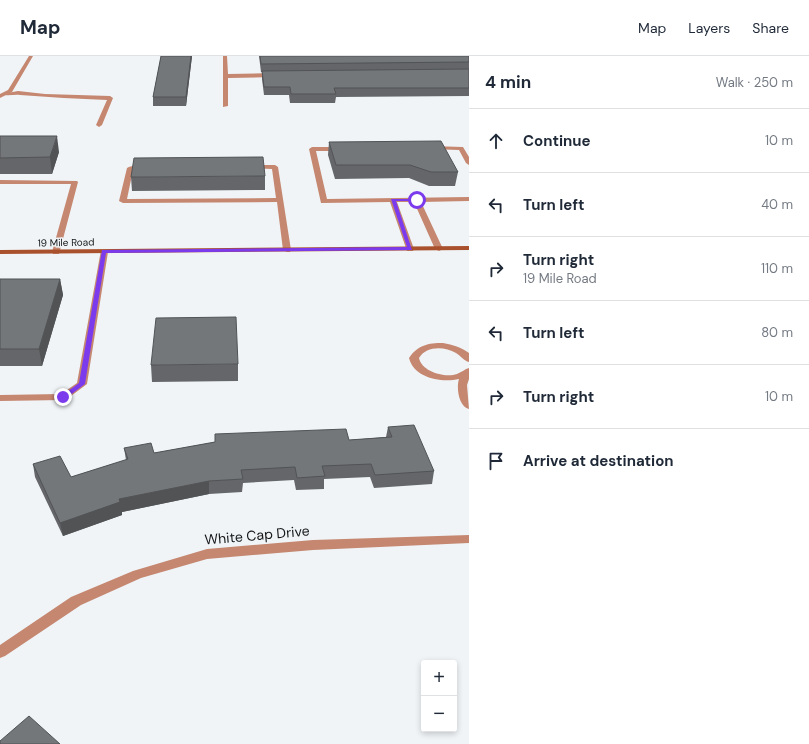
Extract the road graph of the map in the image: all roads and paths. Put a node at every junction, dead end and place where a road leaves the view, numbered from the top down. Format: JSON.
{"nodes":[{"id":1,"x":31,"y":56,"type":"edge"},
{"id":2,"x":226,"y":56,"type":"edge"},
{"id":3,"x":280,"y":75,"type":"edge"},
{"id":4,"x":225,"y":76,"type":"junction"},
{"id":5,"x":2,"y":95,"type":"edge"},
{"id":6,"x":225,"y":106,"type":"dead end"},
{"id":7,"x":99,"y":125,"type":"dead end"},
{"id":8,"x":422,"y":148,"type":"edge"},
{"id":9,"x":351,"y":149,"type":"edge"},
{"id":10,"x":469,"y":163,"type":"edge"},
{"id":11,"x":244,"y":167,"type":"edge"},
{"id":12,"x":153,"y":168,"type":"edge"},
{"id":13,"x":0,"y":182,"type":"edge"},
{"id":14,"x":469,"y":199,"type":"edge"},
{"id":15,"x":280,"y":200,"type":"junction"},
{"id":16,"x":393,"y":200,"type":"junction"},
{"id":17,"x":417,"y":200,"type":"junction"},
{"id":18,"x":469,"y":248,"type":"edge"},
{"id":19,"x":410,"y":249,"type":"junction"},
{"id":20,"x":439,"y":249,"type":"junction"},
{"id":21,"x":287,"y":250,"type":"junction"},
{"id":22,"x":0,"y":252,"type":"edge"},
{"id":23,"x":56,"y":252,"type":"junction"},
{"id":24,"x":104,"y":252,"type":"junction"},
{"id":25,"x":469,"y":359,"type":"edge"},
{"id":26,"x":468,"y":372,"type":"edge"},
{"id":27,"x":434,"y":377,"type":"junction"},
{"id":28,"x":462,"y":389,"type":"junction"},
{"id":29,"x":0,"y":398,"type":"edge"},
{"id":30,"x":469,"y":406,"type":"edge"},
{"id":31,"x":469,"y":539,"type":"edge"},
{"id":32,"x":0,"y":652,"type":"edge"}],
"edges":[{"from":1,"to":5,"type":"street"},
{"from":2,"to":4,"type":"street"},
{"from":3,"to":4,"type":"street"},
{"from":4,"to":6,"type":"street"},
{"from":5,"to":7,"type":"street"},
{"from":8,"to":10,"type":"street"},
{"from":9,"to":16,"type":"street"},
{"from":11,"to":15,"type":"street"},
{"from":12,"to":15,"type":"street"},
{"from":13,"to":23,"type":"street"},
{"from":14,"to":17,"type":"street"},
{"from":15,"to":21,"type":"street"},
{"from":16,"to":17,"type":"street"},
{"from":16,"to":19,"type":"street"},
{"from":17,"to":20,"type":"street"},
{"from":18,"to":20,"type":"street","name":"19 Mile Road"},
{"from":19,"to":20,"type":"street","name":"19 Mile Road"},
{"from":19,"to":21,"type":"street","name":"19 Mile Road"},
{"from":21,"to":24,"type":"street","name":"19 Mile Road"},
{"from":22,"to":23,"type":"street","name":"19 Mile Road"},
{"from":23,"to":24,"type":"street","name":"19 Mile Road"},
{"from":24,"to":29,"type":"street"},
{"from":25,"to":27,"type":"street"},
{"from":26,"to":27,"type":"street"},
{"from":26,"to":28,"type":"street"},
{"from":27,"to":28,"type":"street"},
{"from":28,"to":30,"type":"street"},
{"from":31,"to":32,"type":"street","name":"White Cap Drive"}]}
